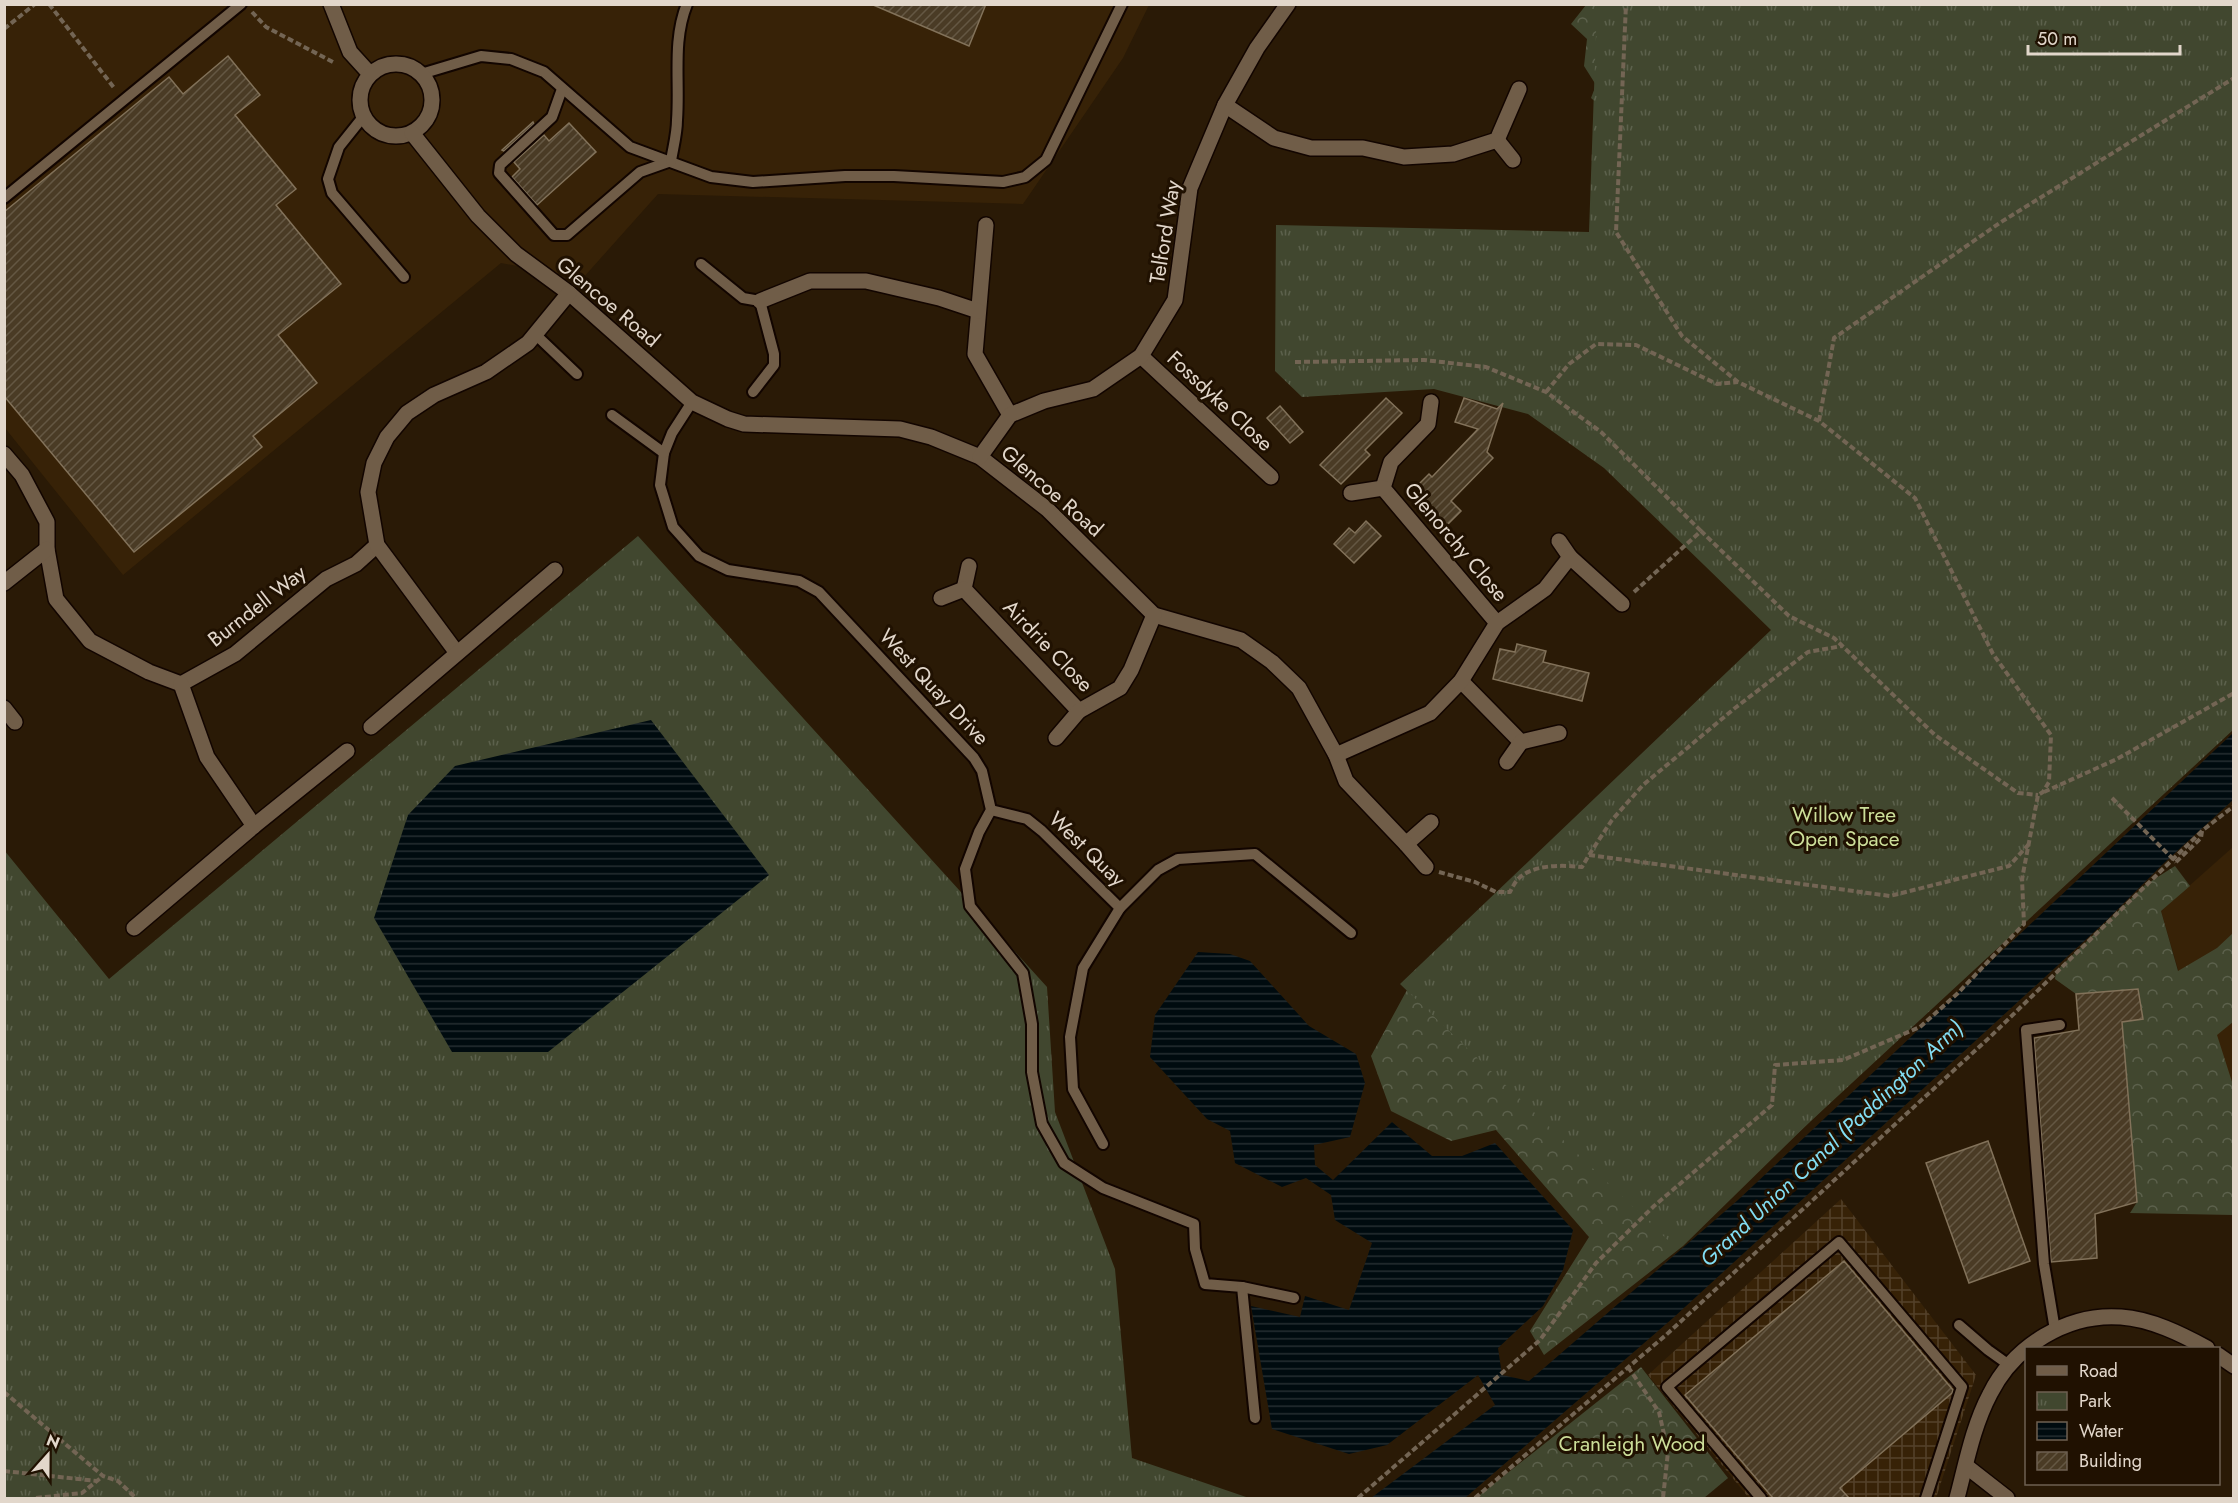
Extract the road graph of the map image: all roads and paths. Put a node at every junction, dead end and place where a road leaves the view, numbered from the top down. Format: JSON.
{"nodes":[{"id":1,"x":35,"y":4,"type":"edge"},
{"id":2,"x":49,"y":4,"type":"edge"},
{"id":3,"x":244,"y":4,"type":"edge"},
{"id":4,"x":331,"y":4,"type":"edge"},
{"id":5,"x":687,"y":4,"type":"edge"},
{"id":6,"x":1122,"y":4,"type":"edge"},
{"id":7,"x":1288,"y":4,"type":"edge"},
{"id":8,"x":1626,"y":4,"type":"edge"},
{"id":9,"x":4,"y":29,"type":"edge"},
{"id":10,"x":333,"y":62,"type":"dead end"},
{"id":11,"x":370,"y":74,"type":"junction"},
{"id":12,"x":421,"y":74,"type":"junction"},
{"id":13,"x":2234,"y":78,"type":"edge"},
{"id":14,"x":562,"y":89,"type":"junction"},
{"id":15,"x":1519,"y":89,"type":"dead end"},
{"id":16,"x":124,"y":100,"type":"junction"},
{"id":17,"x":1225,"y":105,"type":"junction"},
{"id":18,"x":363,"y":117,"type":"junction"},
{"id":19,"x":412,"y":133,"type":"junction"},
{"id":20,"x":1497,"y":141,"type":"junction"},
{"id":21,"x":1513,"y":160,"type":"dead end"},
{"id":22,"x":671,"y":161,"type":"junction"},
{"id":23,"x":4,"y":198,"type":"edge"},
{"id":24,"x":986,"y":225,"type":"dead end"},
{"id":25,"x":701,"y":264,"type":"dead end"},
{"id":26,"x":404,"y":277,"type":"dead end"},
{"id":27,"x":569,"y":293,"type":"junction"},
{"id":28,"x":760,"y":301,"type":"junction"},
{"id":29,"x":978,"y":311,"type":"junction"},
{"id":30,"x":535,"y":334,"type":"junction"},
{"id":31,"x":1141,"y":356,"type":"junction"},
{"id":32,"x":1295,"y":362,"type":"dead end"},
{"id":33,"x":578,"y":374,"type":"dead end"},
{"id":34,"x":1738,"y":382,"type":"junction"},
{"id":35,"x":753,"y":392,"type":"dead end"},
{"id":36,"x":1546,"y":392,"type":"junction"},
{"id":37,"x":692,"y":402,"type":"junction"},
{"id":38,"x":1431,"y":402,"type":"dead end"},
{"id":39,"x":612,"y":415,"type":"dead end"},
{"id":40,"x":1010,"y":415,"type":"junction"},
{"id":41,"x":1819,"y":421,"type":"junction"},
{"id":42,"x":664,"y":453,"type":"junction"},
{"id":43,"x":4,"y":454,"type":"edge"},
{"id":44,"x":980,"y":457,"type":"junction"},
{"id":45,"x":1270,"y":477,"type":"dead end"},
{"id":46,"x":1383,"y":488,"type":"junction"},
{"id":47,"x":1351,"y":493,"type":"dead end"},
{"id":48,"x":1701,"y":531,"type":"junction"},
{"id":49,"x":1559,"y":541,"type":"dead end"},
{"id":50,"x":377,"y":545,"type":"junction"},
{"id":51,"x":47,"y":549,"type":"junction"},
{"id":52,"x":1570,"y":557,"type":"junction"},
{"id":53,"x":969,"y":566,"type":"dead end"},
{"id":54,"x":555,"y":570,"type":"dead end"},
{"id":55,"x":4,"y":583,"type":"edge"},
{"id":56,"x":964,"y":589,"type":"junction"},
{"id":57,"x":941,"y":598,"type":"dead end"},
{"id":58,"x":1622,"y":604,"type":"joint"},
{"id":59,"x":1154,"y":615,"type":"junction"},
{"id":60,"x":1497,"y":623,"type":"junction"},
{"id":61,"x":1842,"y":646,"type":"junction"},
{"id":62,"x":457,"y":652,"type":"junction"},
{"id":63,"x":1461,"y":681,"type":"junction"},
{"id":64,"x":181,"y":684,"type":"junction"},
{"id":65,"x":2234,"y":693,"type":"edge"},
{"id":66,"x":4,"y":708,"type":"edge"},
{"id":67,"x":1079,"y":711,"type":"junction"},
{"id":68,"x":15,"y":722,"type":"dead end"},
{"id":69,"x":371,"y":727,"type":"dead end"},
{"id":70,"x":1559,"y":733,"type":"dead end"},
{"id":71,"x":1056,"y":738,"type":"dead end"},
{"id":72,"x":1521,"y":742,"type":"junction"},
{"id":73,"x":347,"y":751,"type":"dead end"},
{"id":74,"x":1336,"y":755,"type":"junction"},
{"id":75,"x":1507,"y":762,"type":"dead end"},
{"id":76,"x":2043,"y":792,"type":"junction"},
{"id":77,"x":2038,"y":795,"type":"junction"},
{"id":78,"x":2112,"y":798,"type":"dead end"},
{"id":79,"x":2234,"y":806,"type":"edge"},
{"id":80,"x":991,"y":810,"type":"junction"},
{"id":81,"x":1431,"y":822,"type":"dead end"},
{"id":82,"x":254,"y":826,"type":"junction"},
{"id":83,"x":2203,"y":830,"type":"junction"},
{"id":84,"x":1406,"y":844,"type":"junction"},
{"id":85,"x":2029,"y":844,"type":"junction"},
{"id":86,"x":1589,"y":855,"type":"junction"},
{"id":87,"x":1426,"y":867,"type":"joint"},
{"id":88,"x":1120,"y":908,"type":"junction"},
{"id":89,"x":134,"y":928,"type":"dead end"},
{"id":90,"x":1351,"y":933,"type":"dead end"},
{"id":91,"x":2060,"y":1024,"type":"dead end"},
{"id":92,"x":1103,"y":1144,"type":"dead end"},
{"id":93,"x":1242,"y":1287,"type":"junction"},
{"id":94,"x":1294,"y":1298,"type":"dead end"},
{"id":95,"x":1959,"y":1325,"type":"dead end"},
{"id":96,"x":2055,"y":1330,"type":"junction"},
{"id":97,"x":2028,"y":1347,"type":"edge"},
{"id":98,"x":2205,"y":1347,"type":"edge"},
{"id":99,"x":2025,"y":1350,"type":"edge"},
{"id":100,"x":2220,"y":1356,"type":"edge"},
{"id":101,"x":2009,"y":1365,"type":"junction"},
{"id":102,"x":2234,"y":1366,"type":"edge"},
{"id":103,"x":1628,"y":1367,"type":"junction"},
{"id":104,"x":4,"y":1392,"type":"edge"},
{"id":105,"x":1255,"y":1418,"type":"dead end"},
{"id":106,"x":1966,"y":1466,"type":"junction"},
{"id":107,"x":4,"y":1471,"type":"edge"},
{"id":108,"x":103,"y":1476,"type":"junction"},
{"id":109,"x":97,"y":1481,"type":"junction"},
{"id":110,"x":36,"y":1498,"type":"edge"},
{"id":111,"x":136,"y":1498,"type":"edge"},
{"id":112,"x":1358,"y":1498,"type":"edge"},
{"id":113,"x":1475,"y":1498,"type":"edge"},
{"id":114,"x":1663,"y":1498,"type":"edge"},
{"id":115,"x":1761,"y":1498,"type":"edge"},
{"id":116,"x":1926,"y":1498,"type":"edge"},
{"id":117,"x":1957,"y":1498,"type":"edge"},
{"id":118,"x":2007,"y":1498,"type":"edge"}],
"edges":[{"from":1,"to":9,"type":"path"},
{"from":2,"to":16,"type":"path"},
{"from":3,"to":10,"type":"path"},
{"from":3,"to":16,"type":"lane"},
{"from":4,"to":11,"type":"street"},
{"from":5,"to":22,"type":"lane"},
{"from":6,"to":22,"type":"lane"},
{"from":7,"to":17,"type":"street","name":"Telford Way"},
{"from":8,"to":34,"type":"path"},
{"from":11,"to":12,"type":"street"},
{"from":11,"to":18,"type":"street"},
{"from":12,"to":14,"type":"lane"},
{"from":12,"to":19,"type":"street"},
{"from":13,"to":41,"type":"path"},
{"from":14,"to":22,"type":"lane"},
{"from":14,"to":22,"type":"lane"},
{"from":15,"to":20,"type":"street"},
{"from":16,"to":23,"type":"lane"},
{"from":17,"to":20,"type":"street"},
{"from":17,"to":31,"type":"street","name":"Telford Way"},
{"from":18,"to":19,"type":"street"},
{"from":18,"to":26,"type":"lane"},
{"from":19,"to":27,"type":"street","name":"Glencoe Road"},
{"from":20,"to":21,"type":"street"},
{"from":24,"to":29,"type":"street"},
{"from":25,"to":28,"type":"lane"},
{"from":27,"to":30,"type":"street"},
{"from":27,"to":37,"type":"street","name":"Glencoe Road"},
{"from":28,"to":29,"type":"street"},
{"from":28,"to":35,"type":"lane"},
{"from":29,"to":40,"type":"street"},
{"from":30,"to":33,"type":"lane"},
{"from":30,"to":50,"type":"street"},
{"from":31,"to":40,"type":"street","name":"Telford Way"},
{"from":31,"to":45,"type":"street","name":"Fossdyke Close"},
{"from":32,"to":36,"type":"path"},
{"from":34,"to":36,"type":"path"},
{"from":34,"to":41,"type":"path"},
{"from":36,"to":48,"type":"path"},
{"from":37,"to":42,"type":"lane","name":"West Quay Drive"},
{"from":37,"to":44,"type":"street","name":"Glencoe Road"},
{"from":38,"to":46,"type":"street","name":"Glenorchy Close"},
{"from":39,"to":42,"type":"lane"},
{"from":40,"to":44,"type":"street"},
{"from":41,"to":76,"type":"path"},
{"from":42,"to":80,"type":"lane","name":"West Quay Drive"},
{"from":43,"to":51,"type":"street"},
{"from":44,"to":59,"type":"street","name":"Glencoe Road"},
{"from":46,"to":47,"type":"street","name":"Glenorchy Close"},
{"from":46,"to":60,"type":"street","name":"Glenorchy Close"},
{"from":48,"to":58,"type":"path"},
{"from":48,"to":61,"type":"path"},
{"from":49,"to":52,"type":"street"},
{"from":50,"to":62,"type":"street"},
{"from":50,"to":64,"type":"street","name":"Burndell Way"},
{"from":51,"to":55,"type":"street"},
{"from":51,"to":64,"type":"street"},
{"from":52,"to":58,"type":"street"},
{"from":52,"to":60,"type":"street"},
{"from":53,"to":56,"type":"street"},
{"from":54,"to":62,"type":"street"},
{"from":56,"to":57,"type":"street"},
{"from":56,"to":67,"type":"street","name":"Airdrie Close"},
{"from":59,"to":67,"type":"street","name":"Airdrie Close"},
{"from":59,"to":74,"type":"street","name":"Glencoe Road"},
{"from":60,"to":63,"type":"street"},
{"from":61,"to":77,"type":"path"},
{"from":61,"to":86,"type":"path"},
{"from":62,"to":69,"type":"street"},
{"from":63,"to":72,"type":"street"},
{"from":63,"to":74,"type":"street"},
{"from":64,"to":82,"type":"street"},
{"from":65,"to":76,"type":"path"},
{"from":66,"to":68,"type":"street"},
{"from":67,"to":71,"type":"street"},
{"from":70,"to":72,"type":"street"},
{"from":72,"to":75,"type":"street"},
{"from":73,"to":82,"type":"street"},
{"from":74,"to":84,"type":"street","name":"Glencoe Road"},
{"from":76,"to":77,"type":"path"},
{"from":77,"to":85,"type":"path"},
{"from":78,"to":83,"type":"path","bridge":true},
{"from":79,"to":83,"type":"path"},
{"from":80,"to":88,"type":"lane","name":"West Quay"},
{"from":80,"to":93,"type":"lane"},
{"from":81,"to":84,"type":"street"},
{"from":82,"to":89,"type":"street"},
{"from":83,"to":103,"type":"path"},
{"from":84,"to":87,"type":"street","name":"Glencoe Road"},
{"from":85,"to":86,"type":"path"},
{"from":85,"to":112,"type":"path"},
{"from":86,"to":87,"type":"path"},
{"from":88,"to":90,"type":"lane"},
{"from":88,"to":92,"type":"lane"},
{"from":91,"to":96,"type":"lane"},
{"from":93,"to":94,"type":"lane"},
{"from":93,"to":105,"type":"lane"},
{"from":95,"to":101,"type":"lane"},
{"from":96,"to":97,"type":"street"},
{"from":96,"to":98,"type":"street"},
{"from":99,"to":101,"type":"street"},
{"from":100,"to":102,"type":"street"},
{"from":101,"to":106,"type":"street"},
{"from":103,"to":113,"type":"path"},
{"from":103,"to":114,"type":"path"},
{"from":104,"to":108,"type":"path"},
{"from":106,"to":117,"type":"street"},
{"from":106,"to":118,"type":"street"},
{"from":107,"to":109,"type":"path"},
{"from":108,"to":109,"type":"path"},
{"from":108,"to":111,"type":"path"},
{"from":109,"to":110,"type":"path"},
{"from":115,"to":116,"type":"lane"}]}
